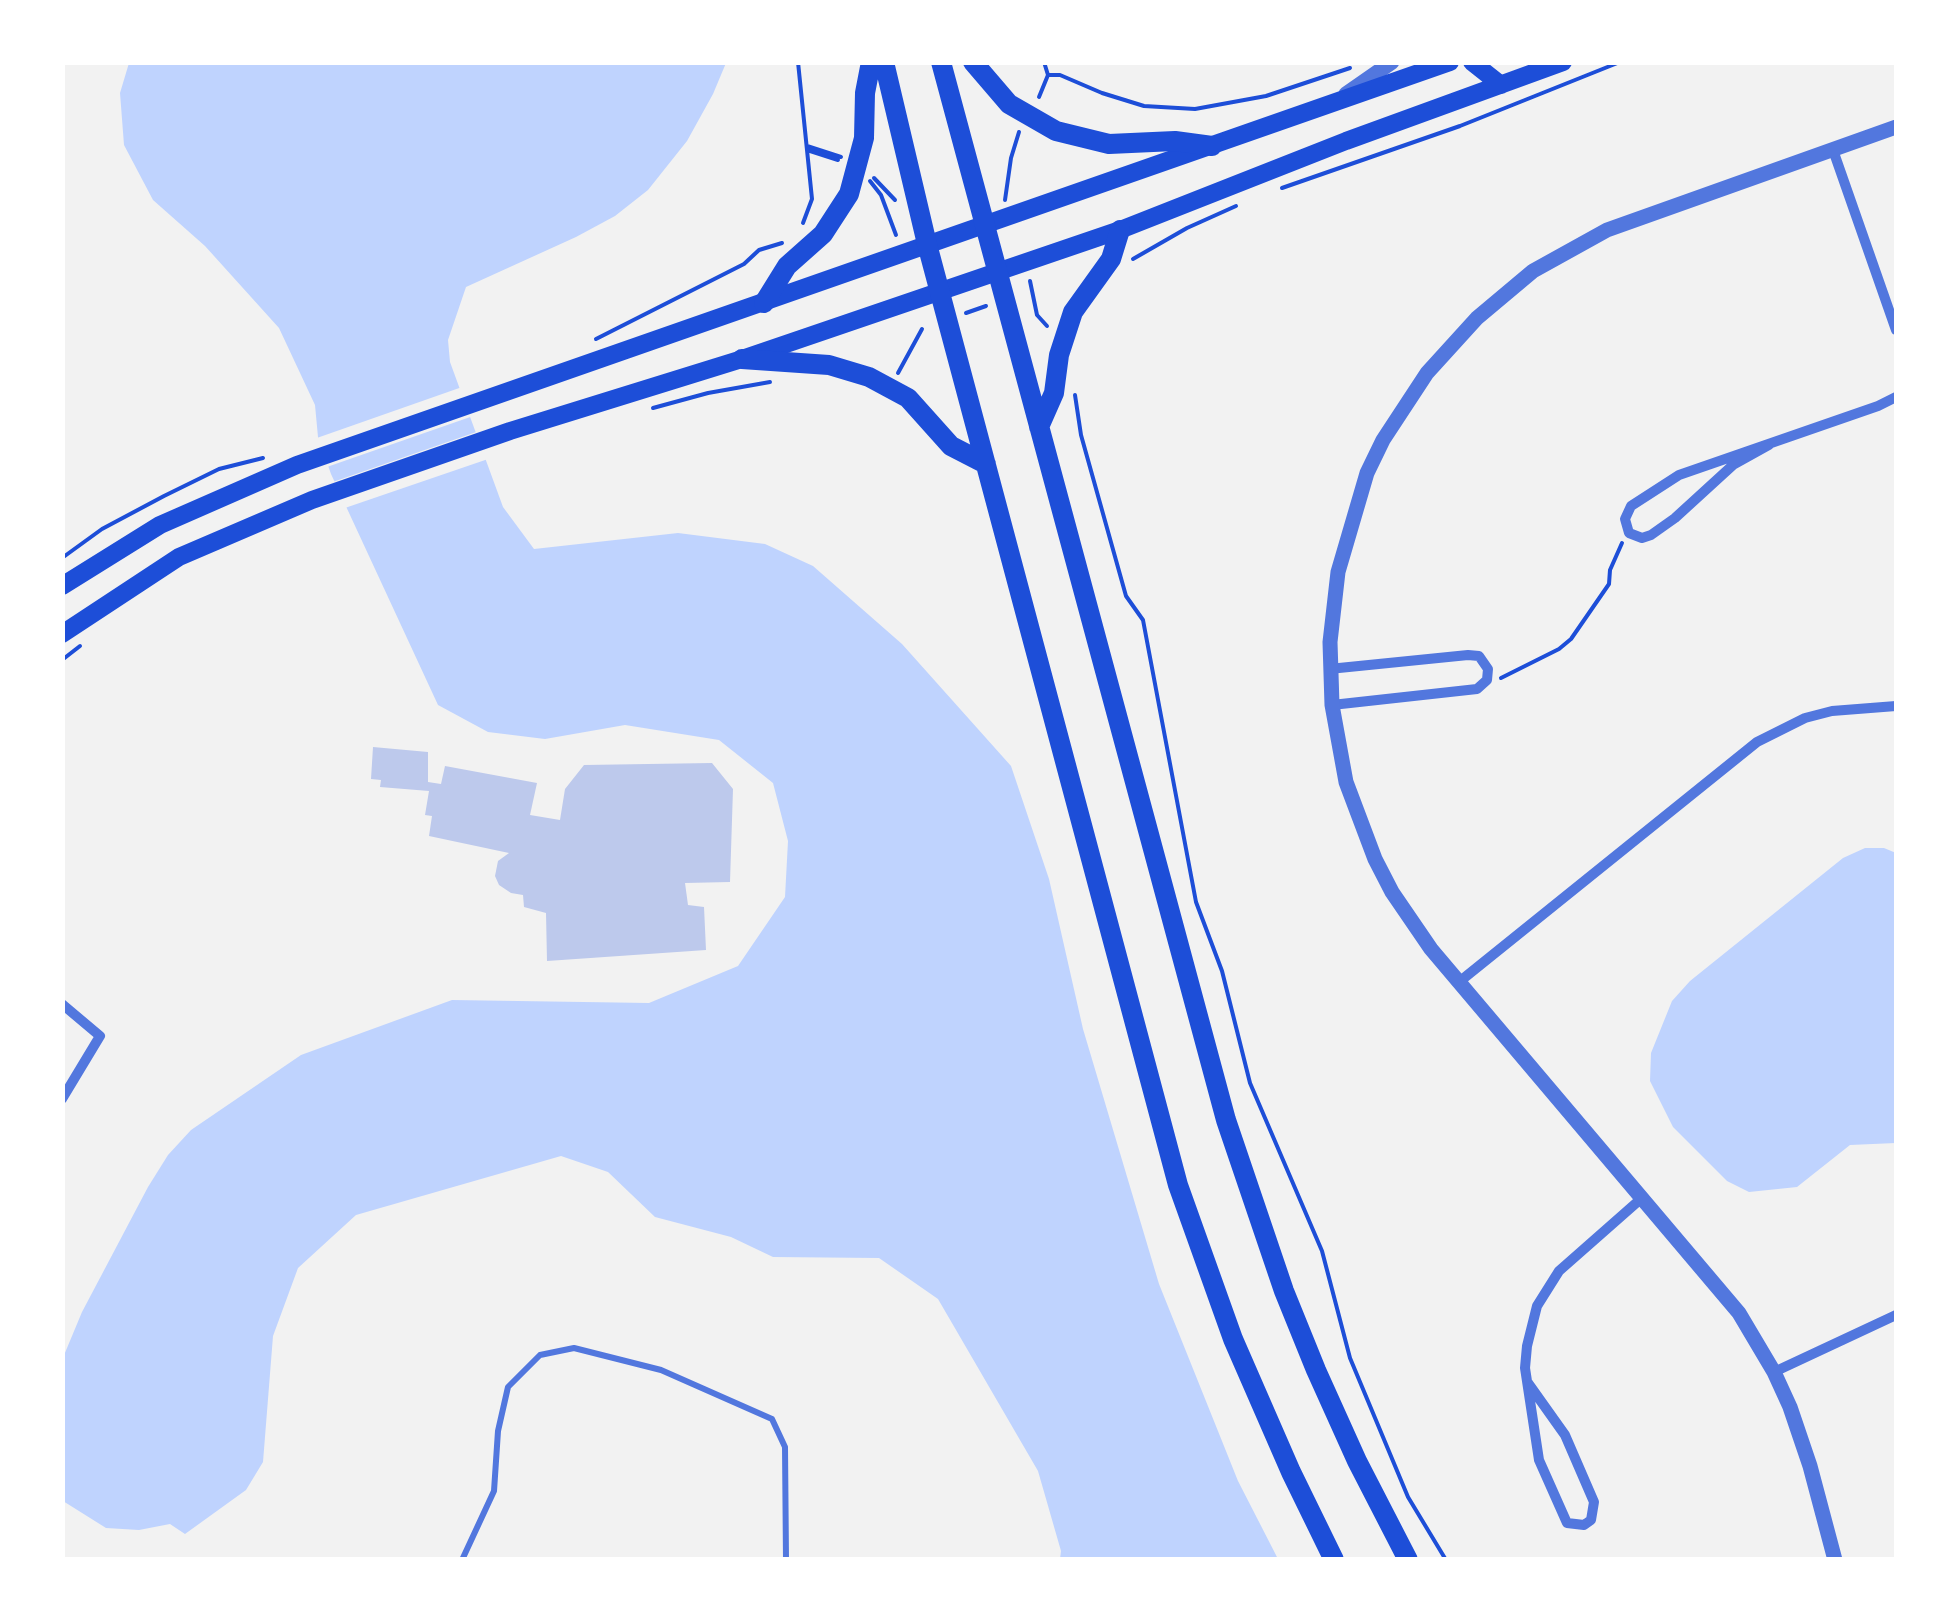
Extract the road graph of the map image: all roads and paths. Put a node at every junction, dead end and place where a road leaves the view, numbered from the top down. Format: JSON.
{"nodes":[{"id":1,"x":798,"y":62,"type":"edge"},
{"id":2,"x":871,"y":62,"type":"edge"},
{"id":3,"x":884,"y":62,"type":"edge"},
{"id":4,"x":941,"y":62,"type":"edge"},
{"id":5,"x":972,"y":62,"type":"edge"},
{"id":6,"x":1044,"y":62,"type":"edge"},
{"id":7,"x":1364,"y":62,"type":"edge"},
{"id":8,"x":1392,"y":62,"type":"edge"},
{"id":9,"x":1450,"y":62,"type":"edge"},
{"id":10,"x":1472,"y":62,"type":"edge"},
{"id":11,"x":1493,"y":62,"type":"edge"},
{"id":12,"x":1563,"y":62,"type":"edge"},
{"id":13,"x":1620,"y":62,"type":"edge"},
{"id":14,"x":1048,"y":75,"type":"junction"},
{"id":15,"x":1500,"y":85,"type":"junction"},
{"id":16,"x":1330,"y":105,"type":"junction"},
{"id":17,"x":1034,"y":106,"type":"dead end"},
{"id":18,"x":1022,"y":125,"type":"dead end"},
{"id":19,"x":1896,"y":127,"type":"edge"},
{"id":20,"x":1212,"y":146,"type":"junction"},
{"id":21,"x":807,"y":150,"type":"junction"},
{"id":22,"x":1833,"y":150,"type":"junction"},
{"id":23,"x":848,"y":163,"type":"dead end"},
{"id":24,"x":864,"y":176,"type":"dead end"},
{"id":25,"x":1271,"y":192,"type":"dead end"},
{"id":26,"x":1237,"y":206,"type":"dead end"},
{"id":27,"x":1010,"y":216,"type":"junction"},
{"id":28,"x":985,"y":224,"type":"junction"},
{"id":29,"x":800,"y":228,"type":"dead end"},
{"id":30,"x":1120,"y":230,"type":"junction"},
{"id":31,"x":785,"y":241,"type":"dead end"},
{"id":32,"x":927,"y":244,"type":"junction"},
{"id":33,"x":901,"y":254,"type":"junction"},
{"id":34,"x":1129,"y":262,"type":"dead end"},
{"id":35,"x":1024,"y":263,"type":"junction"},
{"id":36,"x":998,"y":272,"type":"junction"},
{"id":37,"x":940,"y":291,"type":"junction"},
{"id":38,"x":914,"y":300,"type":"junction"},
{"id":39,"x":1006,"y":300,"type":"junction"},
{"id":40,"x":764,"y":303,"type":"junction"},
{"id":41,"x":947,"y":320,"type":"junction"},
{"id":42,"x":922,"y":329,"type":"junction"},
{"id":43,"x":1052,"y":329,"type":"dead end"},
{"id":44,"x":1896,"y":330,"type":"edge"},
{"id":45,"x":595,"y":340,"type":"dead end"},
{"id":46,"x":742,"y":359,"type":"junction"},
{"id":47,"x":894,"y":380,"type":"dead end"},
{"id":48,"x":787,"y":381,"type":"dead end"},
{"id":49,"x":1076,"y":388,"type":"dead end"},
{"id":50,"x":1896,"y":397,"type":"edge"},
{"id":51,"x":640,"y":412,"type":"dead end"},
{"id":52,"x":1039,"y":427,"type":"junction"},
{"id":53,"x":1769,"y":445,"type":"junction"},
{"id":54,"x":274,"y":455,"type":"dead end"},
{"id":55,"x":986,"y":464,"type":"junction"},
{"id":56,"x":1628,"y":529,"type":"junction"},
{"id":57,"x":62,"y":558,"type":"edge"},
{"id":58,"x":62,"y":586,"type":"edge"},
{"id":59,"x":62,"y":634,"type":"edge"},
{"id":60,"x":92,"y":636,"type":"dead end"},
{"id":61,"x":62,"y":660,"type":"edge"},
{"id":62,"x":1329,"y":669,"type":"junction"},
{"id":63,"x":1487,"y":680,"type":"junction"},
{"id":64,"x":1332,"y":705,"type":"junction"},
{"id":65,"x":1896,"y":706,"type":"edge"},
{"id":66,"x":1459,"y":982,"type":"junction"},
{"id":67,"x":62,"y":1004,"type":"edge"},
{"id":68,"x":62,"y":1099,"type":"edge"},
{"id":69,"x":1643,"y":1197,"type":"junction"},
{"id":70,"x":1896,"y":1314,"type":"edge"},
{"id":71,"x":1774,"y":1372,"type":"junction"},
{"id":72,"x":1528,"y":1383,"type":"junction"},
{"id":73,"x":462,"y":1560,"type":"edge"},
{"id":74,"x":786,"y":1560,"type":"edge"},
{"id":75,"x":1334,"y":1560,"type":"edge"},
{"id":76,"x":1408,"y":1560,"type":"edge"},
{"id":77,"x":1446,"y":1560,"type":"edge"},
{"id":78,"x":1835,"y":1560,"type":"edge"}],
"edges":[{"from":1,"to":21,"type":"path"},
{"from":2,"to":40,"type":"main road"},
{"from":3,"to":32,"type":"main road"},
{"from":4,"to":28,"type":"main road"},
{"from":5,"to":20,"type":"main road"},
{"from":6,"to":14,"type":"path"},
{"from":7,"to":14,"type":"path"},
{"from":8,"to":16,"type":"street"},
{"from":9,"to":16,"type":"main road"},
{"from":10,"to":15,"type":"main road"},
{"from":11,"to":15,"type":"main road"},
{"from":12,"to":15,"type":"main road"},
{"from":13,"to":25,"type":"path"},
{"from":14,"to":17,"type":"path"},
{"from":15,"to":30,"type":"main road"},
{"from":16,"to":20,"type":"main road"},
{"from":18,"to":27,"type":"path"},
{"from":19,"to":22,"type":"street"},
{"from":20,"to":27,"type":"main road"},
{"from":21,"to":23,"type":"path"},
{"from":21,"to":29,"type":"path"},
{"from":22,"to":44,"type":"street"},
{"from":22,"to":62,"type":"street"},
{"from":24,"to":33,"type":"path"},
{"from":26,"to":34,"type":"path"},
{"from":27,"to":28,"type":"main road"},
{"from":28,"to":32,"type":"main road"},
{"from":28,"to":36,"type":"main road"},
{"from":30,"to":35,"type":"main road"},
{"from":30,"to":52,"type":"main road"},
{"from":31,"to":45,"type":"path"},
{"from":32,"to":33,"type":"main road"},
{"from":32,"to":37,"type":"main road"},
{"from":33,"to":40,"type":"main road"},
{"from":35,"to":36,"type":"main road"},
{"from":35,"to":43,"type":"path"},
{"from":36,"to":37,"type":"main road"},
{"from":36,"to":39,"type":"main road"},
{"from":37,"to":38,"type":"main road"},
{"from":37,"to":41,"type":"main road"},
{"from":38,"to":42,"type":"path"},
{"from":38,"to":46,"type":"main road"},
{"from":39,"to":41,"type":"path"},
{"from":39,"to":52,"type":"main road"},
{"from":40,"to":58,"type":"main road"},
{"from":41,"to":42,"type":"path"},
{"from":41,"to":55,"type":"main road"},
{"from":42,"to":47,"type":"path"},
{"from":46,"to":55,"type":"main road"},
{"from":46,"to":59,"type":"main road"},
{"from":48,"to":51,"type":"path"},
{"from":49,"to":77,"type":"path"},
{"from":50,"to":53,"type":"street"},
{"from":52,"to":76,"type":"main road"},
{"from":53,"to":56,"type":"street"},
{"from":53,"to":56,"type":"street"},
{"from":54,"to":57,"type":"path"},
{"from":55,"to":75,"type":"main road"},
{"from":56,"to":63,"type":"path"},
{"from":60,"to":61,"type":"path"},
{"from":62,"to":63,"type":"street"},
{"from":62,"to":64,"type":"street"},
{"from":63,"to":64,"type":"street"},
{"from":64,"to":66,"type":"street"},
{"from":65,"to":66,"type":"street"},
{"from":66,"to":69,"type":"street"},
{"from":67,"to":68,"type":"street"},
{"from":69,"to":71,"type":"street"},
{"from":69,"to":72,"type":"street"},
{"from":70,"to":71,"type":"street"},
{"from":71,"to":78,"type":"street"},
{"from":72,"to":72,"type":"street"},
{"from":73,"to":74,"type":"lane"}]}
